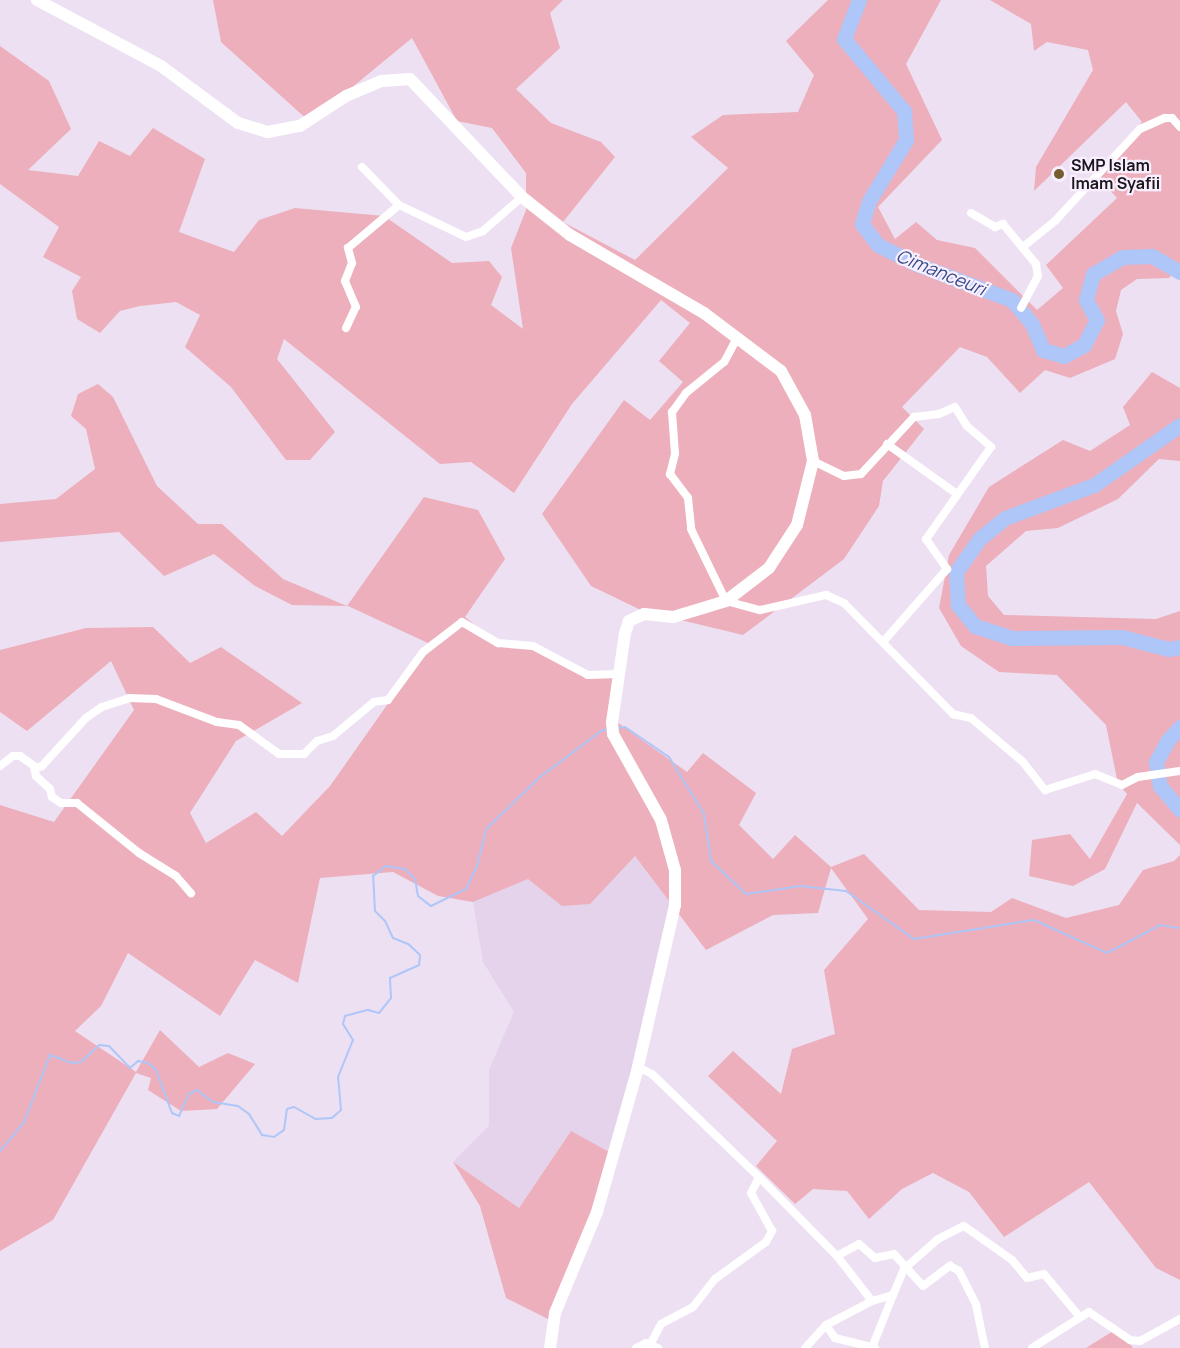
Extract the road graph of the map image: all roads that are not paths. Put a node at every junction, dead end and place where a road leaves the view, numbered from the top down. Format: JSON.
{"nodes":[{"id":1,"x":37,"y":0,"type":"edge"},
{"id":2,"x":1180,"y":127,"type":"edge"},
{"id":3,"x":362,"y":167,"type":"dead end"},
{"id":4,"x":522,"y":197,"type":"junction"},
{"id":5,"x":399,"y":205,"type":"junction"},
{"id":6,"x":971,"y":213,"type":"dead end"},
{"id":7,"x":1023,"y":247,"type":"junction"},
{"id":8,"x":1021,"y":308,"type":"dead end"},
{"id":9,"x":346,"y":328,"type":"dead end"},
{"id":10,"x":737,"y":338,"type":"junction"},
{"id":11,"x":887,"y":444,"type":"junction"},
{"id":12,"x":813,"y":460,"type":"junction"},
{"id":13,"x":957,"y":494,"type":"junction"},
{"id":14,"x":726,"y":601,"type":"junction"},
{"id":15,"x":884,"y":641,"type":"junction"},
{"id":16,"x":620,"y":674,"type":"junction"},
{"id":17,"x":0,"y":766,"type":"edge"},
{"id":18,"x":34,"y":767,"type":"junction"},
{"id":19,"x":1180,"y":771,"type":"edge"},
{"id":20,"x":191,"y":893,"type":"dead end"},
{"id":21,"x":638,"y":1067,"type":"junction"},
{"id":22,"x":759,"y":1177,"type":"junction"},
{"id":23,"x":837,"y":1256,"type":"junction"},
{"id":24,"x":904,"y":1269,"type":"junction"},
{"id":25,"x":893,"y":1295,"type":"junction"},
{"id":26,"x":872,"y":1301,"type":"junction"},
{"id":27,"x":1080,"y":1317,"type":"junction"},
{"id":28,"x":1180,"y":1319,"type":"edge"},
{"id":29,"x":826,"y":1325,"type":"junction"},
{"id":30,"x":655,"y":1346,"type":"edge"},
{"id":31,"x":874,"y":1347,"type":"edge"},
{"id":32,"x":550,"y":1348,"type":"edge"},
{"id":33,"x":636,"y":1348,"type":"edge"},
{"id":34,"x":805,"y":1348,"type":"edge"},
{"id":35,"x":985,"y":1348,"type":"edge"},
{"id":36,"x":1032,"y":1348,"type":"edge"}],
"edges":[{"from":1,"to":4,"type":"street"},
{"from":2,"to":7,"type":"street"},
{"from":3,"to":5,"type":"street"},
{"from":4,"to":5,"type":"street"},
{"from":4,"to":10,"type":"street"},
{"from":5,"to":9,"type":"street"},
{"from":6,"to":7,"type":"street"},
{"from":7,"to":8,"type":"street"},
{"from":10,"to":12,"type":"street"},
{"from":10,"to":14,"type":"street"},
{"from":11,"to":12,"type":"street"},
{"from":11,"to":13,"type":"street"},
{"from":11,"to":13,"type":"street"},
{"from":12,"to":14,"type":"street"},
{"from":13,"to":15,"type":"street"},
{"from":14,"to":15,"type":"street"},
{"from":14,"to":16,"type":"street"},
{"from":15,"to":19,"type":"street"},
{"from":16,"to":18,"type":"street"},
{"from":16,"to":21,"type":"street"},
{"from":17,"to":18,"type":"street"},
{"from":18,"to":20,"type":"street"},
{"from":21,"to":22,"type":"street"},
{"from":21,"to":32,"type":"street"},
{"from":22,"to":23,"type":"street"},
{"from":22,"to":30,"type":"street"},
{"from":23,"to":24,"type":"street"},
{"from":23,"to":26,"type":"street"},
{"from":24,"to":25,"type":"street"},
{"from":24,"to":27,"type":"street"},
{"from":24,"to":35,"type":"street"},
{"from":25,"to":26,"type":"street"},
{"from":25,"to":31,"type":"street"},
{"from":26,"to":29,"type":"street"},
{"from":27,"to":28,"type":"street"},
{"from":27,"to":36,"type":"street"},
{"from":29,"to":31,"type":"street"},
{"from":29,"to":34,"type":"street"},
{"from":30,"to":33,"type":"street"}]}
